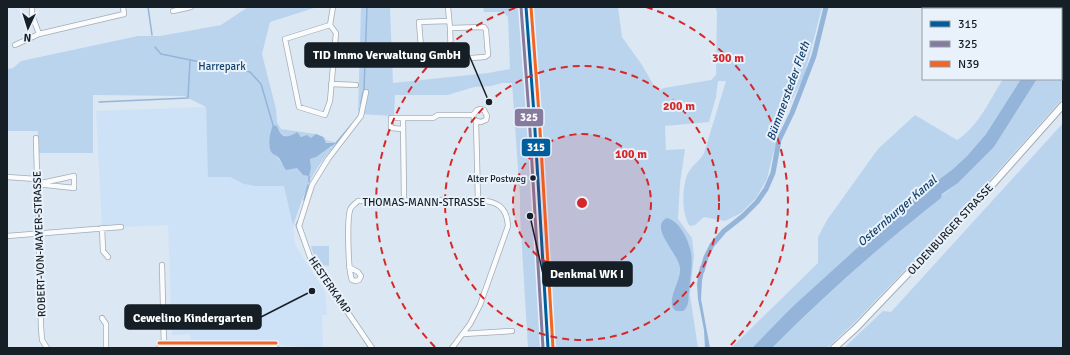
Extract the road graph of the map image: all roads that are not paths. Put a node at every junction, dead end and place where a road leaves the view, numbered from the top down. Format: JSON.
{"nodes":[{"id":1,"x":32,"y":7,"type":"edge"},
{"id":2,"x":123,"y":7,"type":"edge"},
{"id":3,"x":191,"y":7,"type":"edge"},
{"id":4,"x":333,"y":7,"type":"edge"},
{"id":5,"x":448,"y":7,"type":"edge"},
{"id":6,"x":526,"y":7,"type":"edge"},
{"id":7,"x":173,"y":11,"type":"dead end"},
{"id":8,"x":449,"y":21,"type":"junction"},
{"id":9,"x":330,"y":25,"type":"junction"},
{"id":10,"x":450,"y":28,"type":"junction"},
{"id":11,"x":39,"y":34,"type":"junction"},
{"id":12,"x":15,"y":45,"type":"dead end"},
{"id":13,"x":451,"y":57,"type":"junction"},
{"id":14,"x":331,"y":84,"type":"junction"},
{"id":15,"x":356,"y":85,"type":"dead end"},
{"id":16,"x":366,"y":92,"type":"dead end"},
{"id":17,"x":1063,"y":105,"type":"edge"},
{"id":18,"x":474,"y":115,"type":"junction"},
{"id":19,"x":403,"y":118,"type":"junction"},
{"id":20,"x":476,"y":121,"type":"junction"},
{"id":21,"x":403,"y":128,"type":"junction"},
{"id":22,"x":36,"y":138,"type":"dead end"},
{"id":23,"x":7,"y":177,"type":"edge"},
{"id":24,"x":37,"y":182,"type":"junction"},
{"id":25,"x":478,"y":200,"type":"junction"},
{"id":26,"x":404,"y":201,"type":"junction"},
{"id":27,"x":121,"y":227,"type":"dead end"},
{"id":28,"x":102,"y":228,"type":"junction"},
{"id":29,"x":38,"y":234,"type":"junction"},
{"id":30,"x":7,"y":236,"type":"edge"},
{"id":31,"x":108,"y":257,"type":"dead end"},
{"id":32,"x":162,"y":265,"type":"dead end"},
{"id":33,"x":349,"y":267,"type":"dead end"},
{"id":34,"x":102,"y":318,"type":"dead end"},
{"id":35,"x":512,"y":331,"type":"dead end"},
{"id":36,"x":463,"y":334,"type":"junction"},
{"id":37,"x":47,"y":348,"type":"edge"},
{"id":38,"x":106,"y":348,"type":"edge"},
{"id":39,"x":159,"y":348,"type":"edge"},
{"id":40,"x":164,"y":348,"type":"edge"},
{"id":41,"x":202,"y":348,"type":"edge"},
{"id":42,"x":276,"y":348,"type":"edge"},
{"id":43,"x":372,"y":348,"type":"edge"},
{"id":44,"x":452,"y":348,"type":"edge"},
{"id":45,"x":548,"y":348,"type":"edge"},
{"id":46,"x":834,"y":348,"type":"edge"}],
"edges":[{"from":1,"to":11,"type":"street"},
{"from":2,"to":11,"type":"street"},
{"from":3,"to":7,"type":"street"},
{"from":4,"to":9,"type":"street"},
{"from":5,"to":8,"type":"street"},
{"from":6,"to":45,"type":"street"},
{"from":8,"to":10,"type":"street"},
{"from":8,"to":13,"type":"street"},
{"from":9,"to":14,"type":"street"},
{"from":9,"to":14,"type":"street"},
{"from":10,"to":13,"type":"street"},
{"from":10,"to":13,"type":"street"},
{"from":11,"to":12,"type":"street"},
{"from":14,"to":15,"type":"street"},
{"from":16,"to":43,"type":"street","name":"HESTERKAMP"},
{"from":17,"to":46,"type":"street","name":"OLDENBURGER STRASSE"},
{"from":18,"to":19,"type":"street"},
{"from":18,"to":20,"type":"street"},
{"from":18,"to":20,"type":"street"},
{"from":19,"to":21,"type":"street"},
{"from":19,"to":21,"type":"street"},
{"from":20,"to":25,"type":"street"},
{"from":21,"to":26,"type":"street"},
{"from":22,"to":24,"type":"street","name":"ROBERT-VON-MAYER-STRASSE"},
{"from":23,"to":24,"type":"street"},
{"from":24,"to":24,"type":"street"},
{"from":24,"to":29,"type":"street","name":"ROBERT-VON-MAYER-STRASSE"},
{"from":25,"to":26,"type":"street","name":"THOMAS-MANN-STRASSE"},
{"from":25,"to":36,"type":"street","name":"THOMAS-MANN-STRASSE"},
{"from":26,"to":33,"type":"street","name":"THOMAS-MANN-STRASSE"},
{"from":27,"to":28,"type":"street"},
{"from":28,"to":29,"type":"street"},
{"from":28,"to":31,"type":"street"},
{"from":29,"to":30,"type":"street"},
{"from":29,"to":37,"type":"street","name":"ROBERT-VON-MAYER-STRASSE"},
{"from":32,"to":40,"type":"street"},
{"from":34,"to":38,"type":"street"},
{"from":35,"to":36,"type":"street"},
{"from":36,"to":44,"type":"street"},
{"from":39,"to":40,"type":"street"},
{"from":40,"to":41,"type":"street"},
{"from":41,"to":42,"type":"street"}]}
